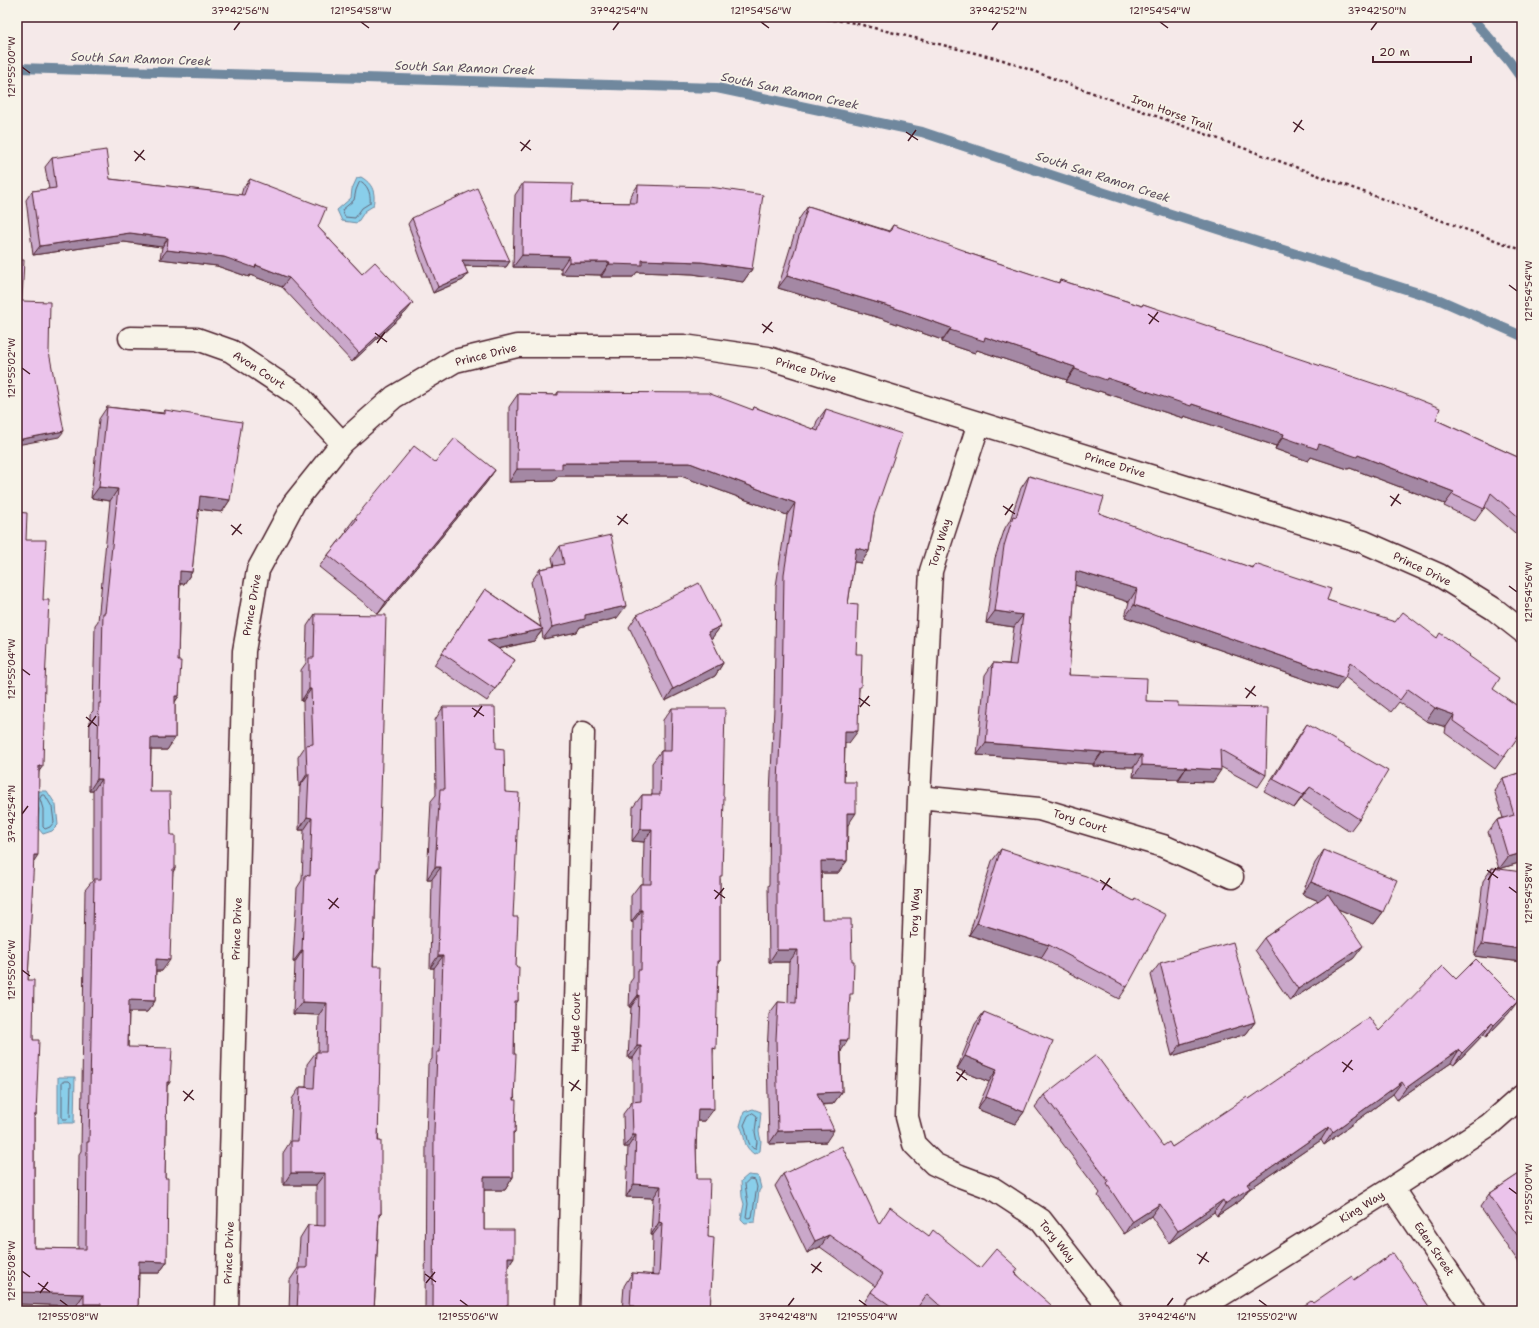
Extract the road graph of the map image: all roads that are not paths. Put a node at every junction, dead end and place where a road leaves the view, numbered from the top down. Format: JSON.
{"nodes":[{"id":1,"x":130,"y":338,"type":"dead end"},
{"id":2,"x":980,"y":423,"type":"junction"},
{"id":3,"x":342,"y":443,"type":"junction"},
{"id":4,"x":1522,"y":631,"type":"edge"},
{"id":5,"x":583,"y":732,"type":"dead end"},
{"id":6,"x":919,"y":797,"type":"junction"},
{"id":7,"x":1232,"y":877,"type":"dead end"},
{"id":8,"x":1522,"y":1096,"type":"edge"},
{"id":9,"x":1392,"y":1188,"type":"junction"},
{"id":10,"x":227,"y":1311,"type":"edge"},
{"id":11,"x":568,"y":1311,"type":"edge"},
{"id":12,"x":1112,"y":1311,"type":"edge"},
{"id":13,"x":1196,"y":1311,"type":"edge"},
{"id":14,"x":1476,"y":1311,"type":"edge"}],
"edges":[{"from":1,"to":3,"type":"street","name":"Avon Court"},
{"from":2,"to":3,"type":"street","name":"Prince Drive"},
{"from":2,"to":4,"type":"street","name":"Prince Drive"},
{"from":2,"to":6,"type":"street","name":"Tory Way"},
{"from":3,"to":10,"type":"street","name":"Prince Drive"},
{"from":5,"to":11,"type":"street","name":"Hyde Court"},
{"from":6,"to":7,"type":"street","name":"Tory Court"},
{"from":6,"to":12,"type":"street","name":"Tory Way"},
{"from":8,"to":9,"type":"street","name":"King Way"},
{"from":9,"to":13,"type":"street","name":"King Way"},
{"from":9,"to":14,"type":"street","name":"Eden Street"}]}
